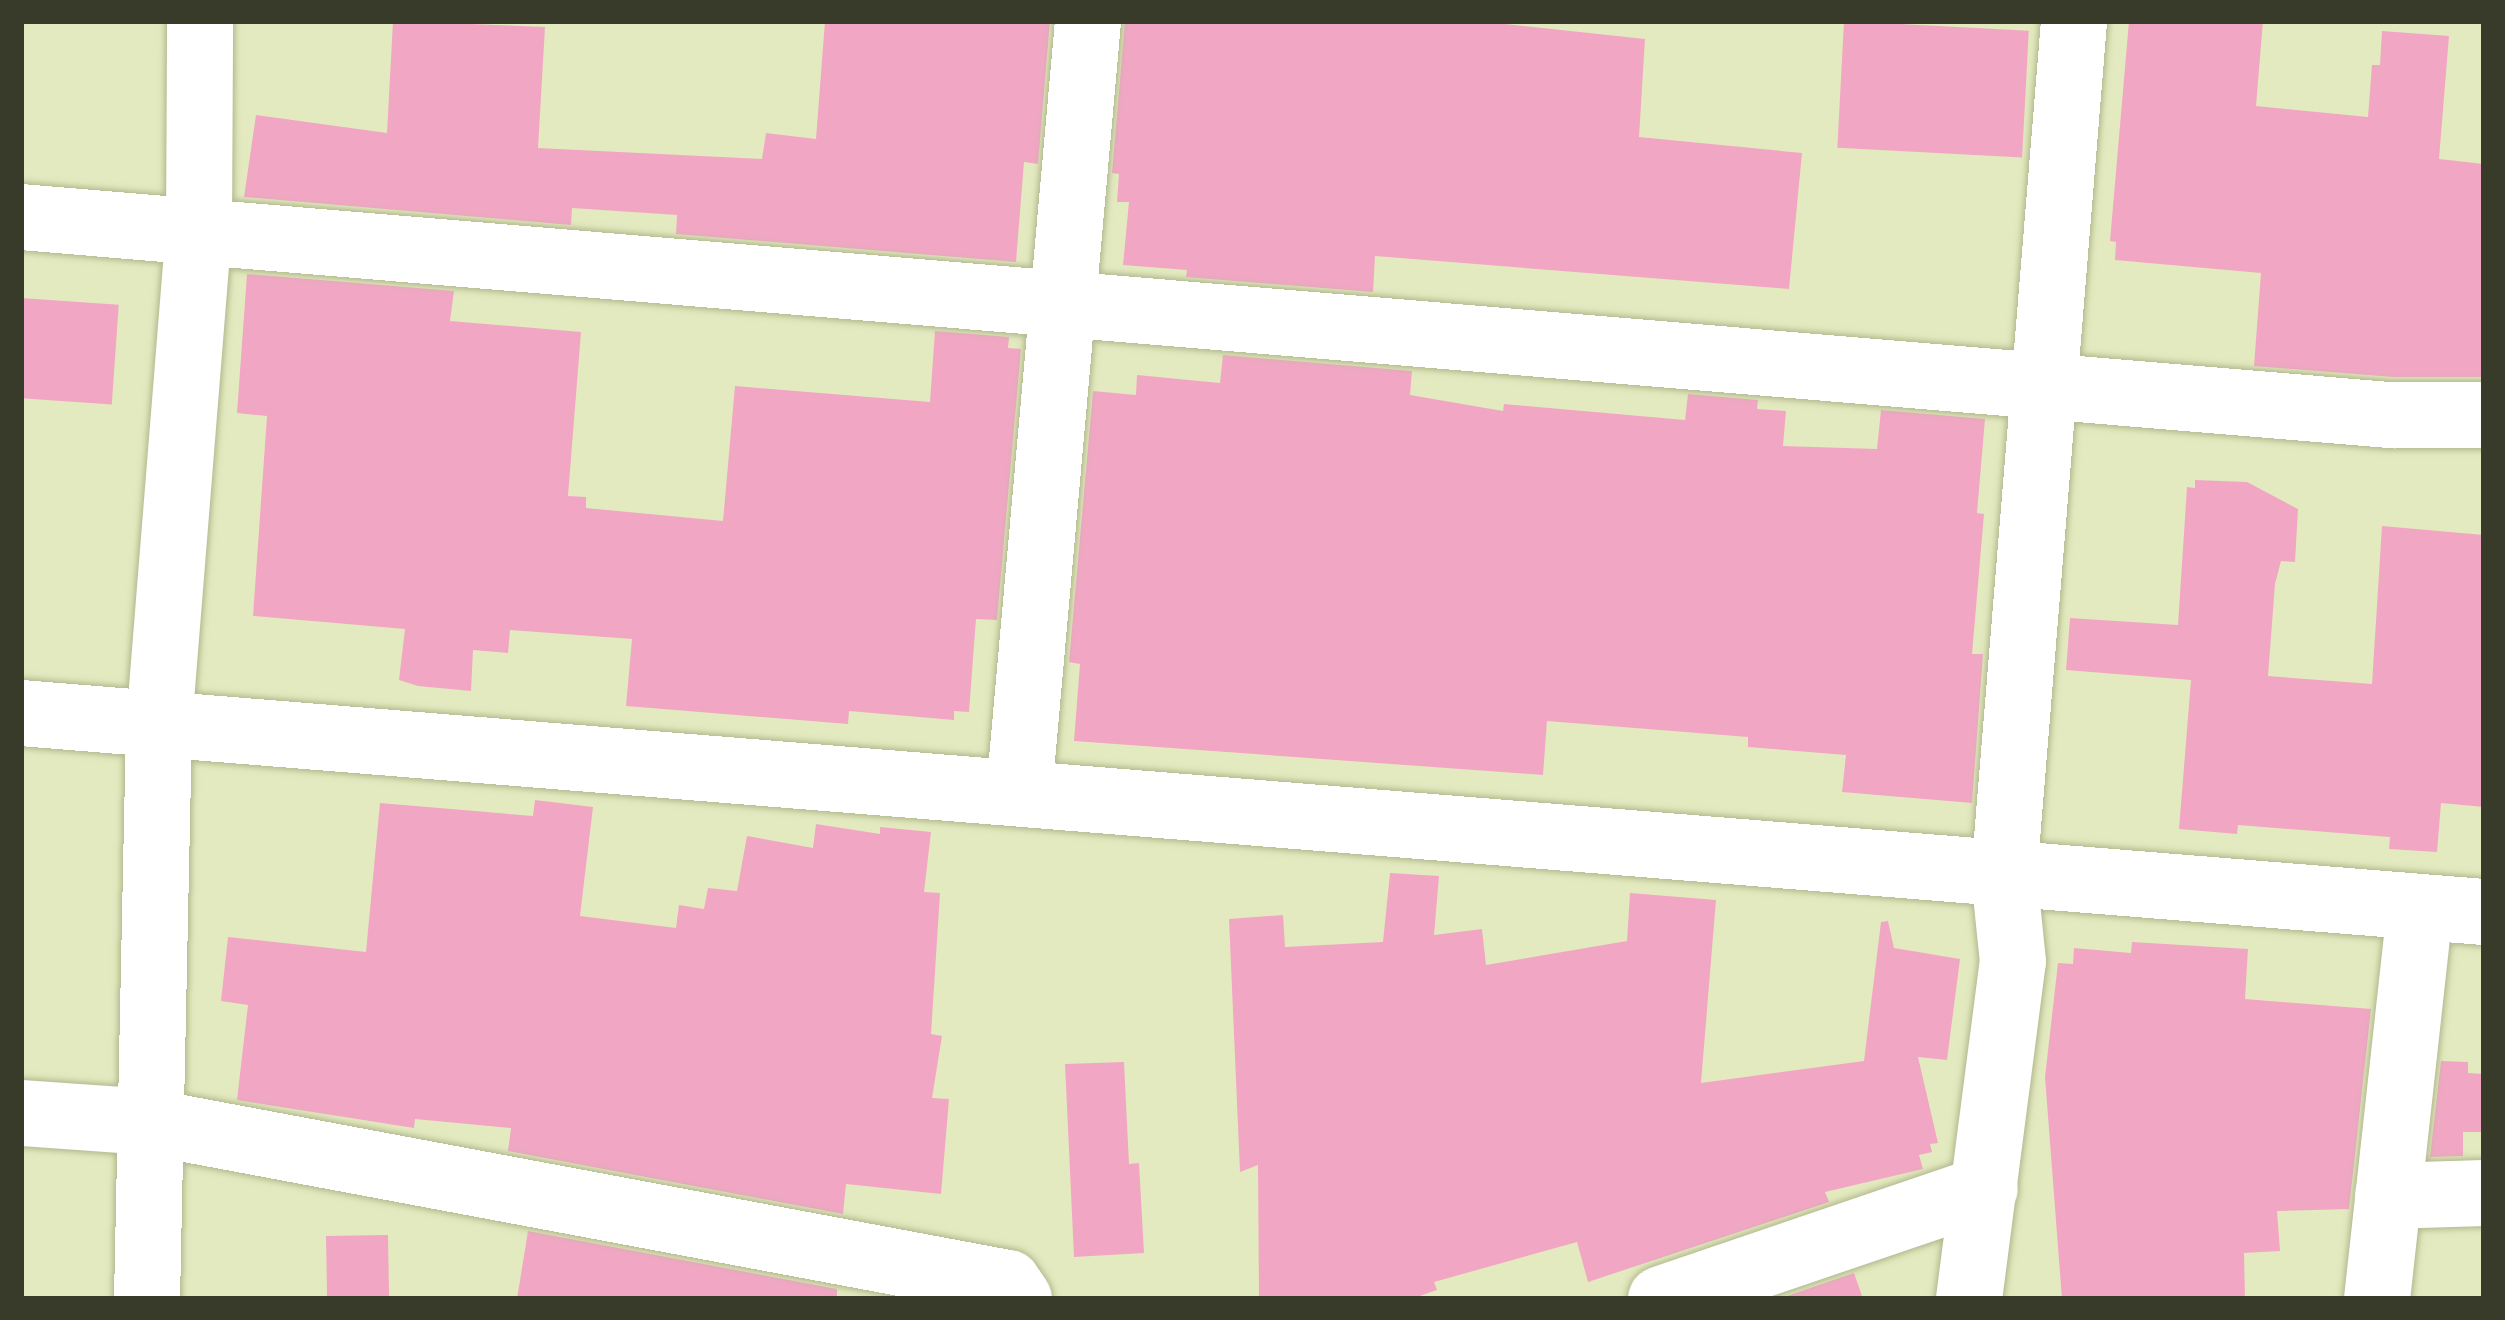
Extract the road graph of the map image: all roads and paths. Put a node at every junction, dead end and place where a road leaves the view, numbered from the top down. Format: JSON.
{"nodes":[{"id":1,"x":200,"y":21,"type":"edge"},
{"id":2,"x":1088,"y":21,"type":"edge"},
{"id":3,"x":2074,"y":21,"type":"edge"},
{"id":4,"x":21,"y":218,"type":"edge"},
{"id":5,"x":199,"y":231,"type":"junction"},
{"id":6,"x":1059,"y":302,"type":"junction"},
{"id":7,"x":2048,"y":382,"type":"junction"},
{"id":8,"x":2484,"y":415,"type":"edge"},
{"id":9,"x":21,"y":713,"type":"edge"},
{"id":10,"x":158,"y":725,"type":"junction"},
{"id":11,"x":1019,"y":793,"type":"junction"},
{"id":12,"x":2005,"y":875,"type":"junction"},
{"id":13,"x":2420,"y":907,"type":"junction"},
{"id":14,"x":2484,"y":912,"type":"edge"},
{"id":15,"x":21,"y":1113,"type":"edge"},
{"id":16,"x":149,"y":1122,"type":"junction"},
{"id":17,"x":1985,"y":1189,"type":"junction"},
{"id":18,"x":2484,"y":1193,"type":"edge"},
{"id":19,"x":2388,"y":1196,"type":"junction"},
{"id":20,"x":147,"y":1299,"type":"edge"},
{"id":21,"x":1018,"y":1299,"type":"edge"},
{"id":22,"x":1661,"y":1299,"type":"edge"},
{"id":23,"x":1969,"y":1299,"type":"edge"},
{"id":24,"x":2377,"y":1299,"type":"edge"}],
"edges":[{"from":1,"to":5,"type":"street"},
{"from":2,"to":6,"type":"street"},
{"from":3,"to":7,"type":"street"},
{"from":4,"to":5,"type":"street"},
{"from":5,"to":6,"type":"street"},
{"from":5,"to":10,"type":"street"},
{"from":6,"to":7,"type":"street"},
{"from":6,"to":11,"type":"street"},
{"from":7,"to":8,"type":"street"},
{"from":7,"to":12,"type":"street"},
{"from":9,"to":10,"type":"street"},
{"from":10,"to":11,"type":"street"},
{"from":10,"to":16,"type":"street"},
{"from":11,"to":12,"type":"street"},
{"from":12,"to":13,"type":"street"},
{"from":12,"to":17,"type":"street"},
{"from":13,"to":14,"type":"street"},
{"from":13,"to":19,"type":"street"},
{"from":15,"to":16,"type":"street"},
{"from":16,"to":20,"type":"street"},
{"from":16,"to":21,"type":"street"},
{"from":17,"to":22,"type":"street"},
{"from":17,"to":23,"type":"street"},
{"from":18,"to":19,"type":"street"},
{"from":19,"to":24,"type":"street"}]}
